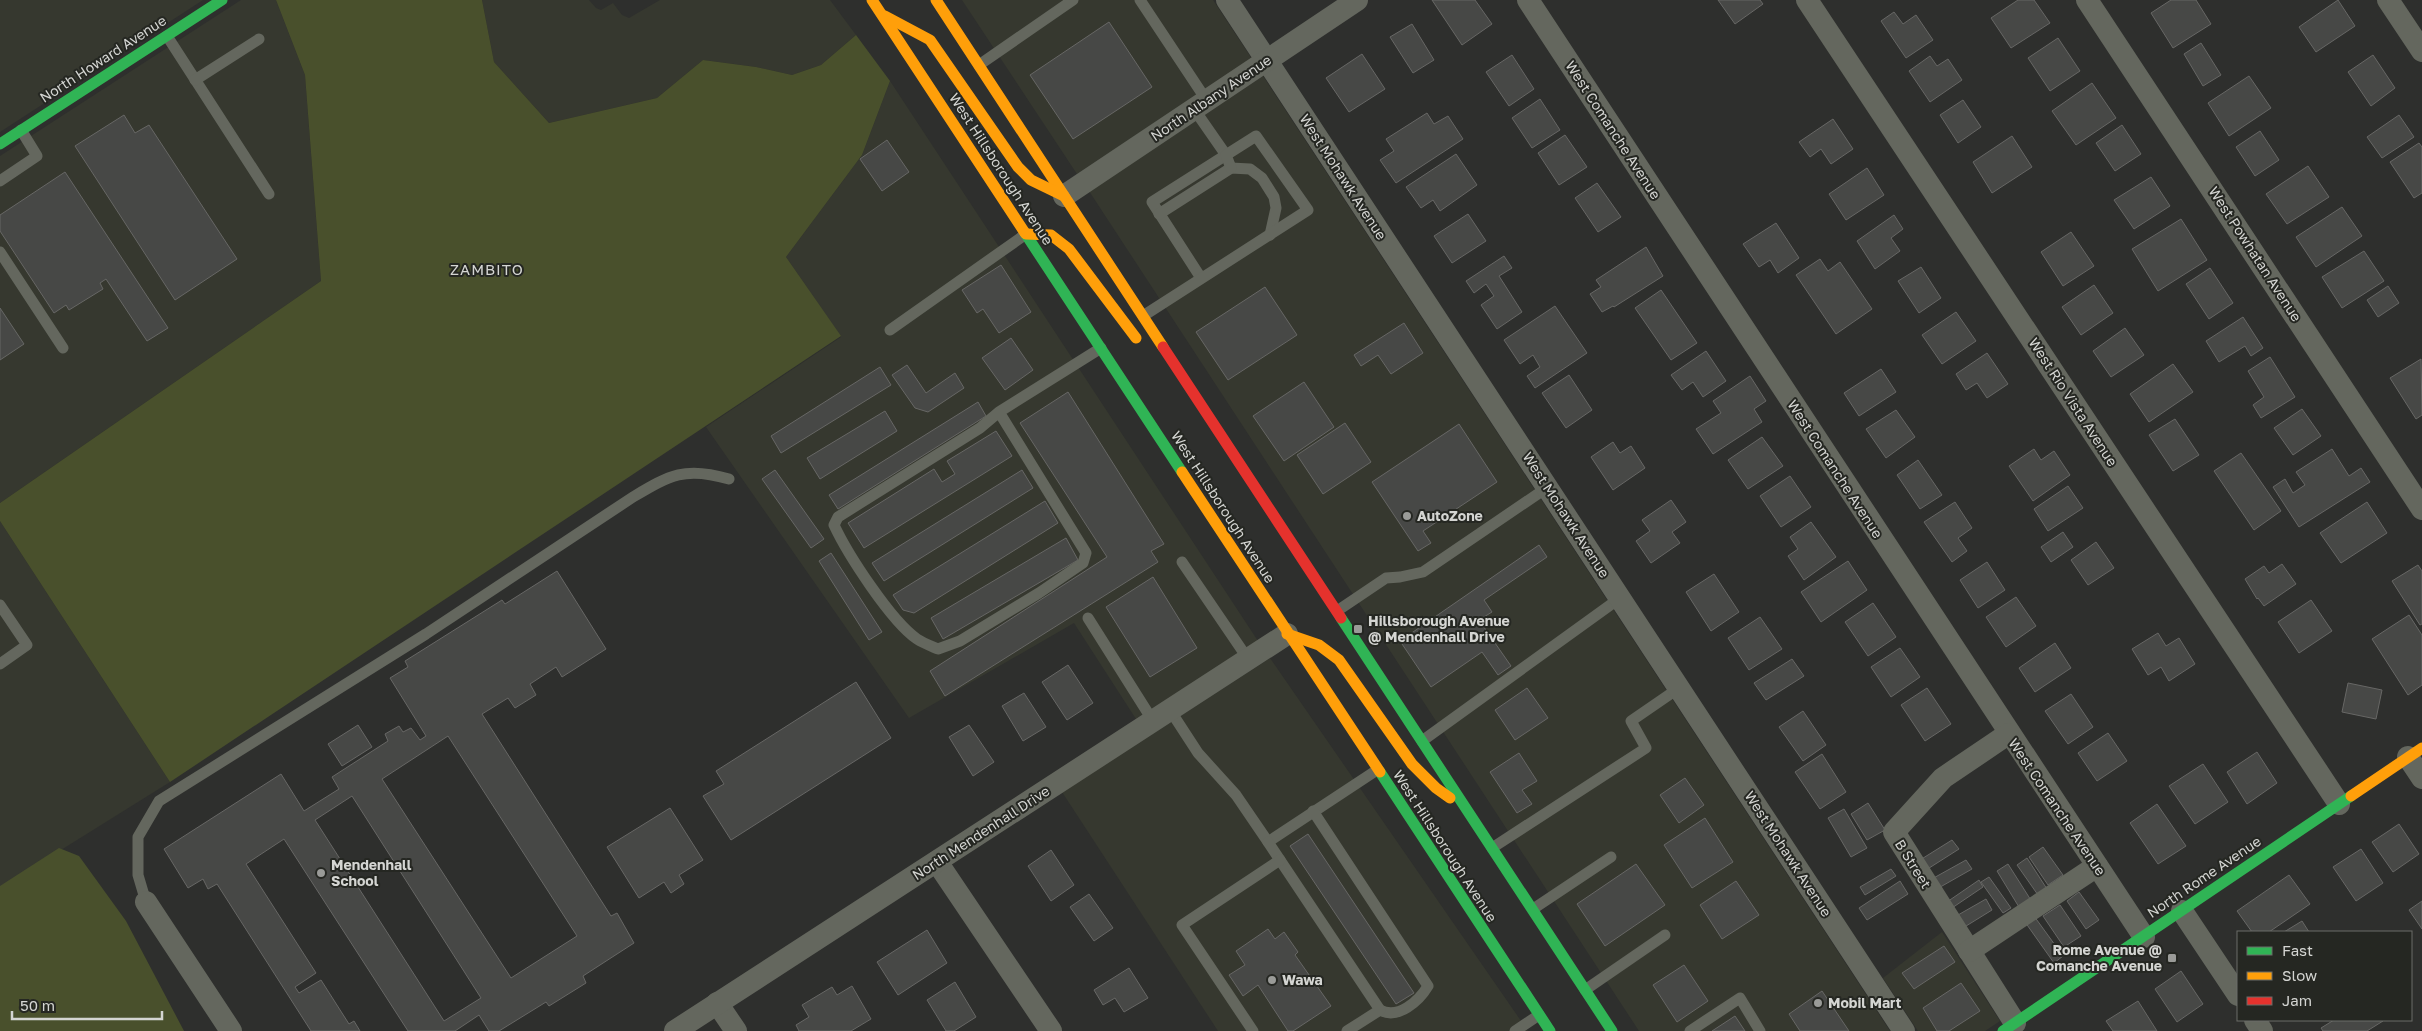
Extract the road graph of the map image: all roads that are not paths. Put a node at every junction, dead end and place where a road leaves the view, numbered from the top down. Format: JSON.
{"nodes":[{"id":1,"x":221,"y":0,"type":"edge"},
{"id":2,"x":872,"y":0,"type":"edge"},
{"id":3,"x":936,"y":0,"type":"edge"},
{"id":4,"x":1073,"y":0,"type":"edge"},
{"id":5,"x":1140,"y":0,"type":"edge"},
{"id":6,"x":1227,"y":0,"type":"edge"},
{"id":7,"x":1357,"y":0,"type":"edge"},
{"id":8,"x":1528,"y":0,"type":"edge"},
{"id":9,"x":1807,"y":0,"type":"edge"},
{"id":10,"x":2087,"y":0,"type":"edge"},
{"id":11,"x":2388,"y":0,"type":"edge"},
{"id":12,"x":882,"y":14,"type":"junction"},
{"id":13,"x":167,"y":36,"type":"junction"},
{"id":14,"x":259,"y":39,"type":"dead end"},
{"id":15,"x":2422,"y":51,"type":"edge"},
{"id":16,"x":1267,"y":61,"type":"junction"},
{"id":17,"x":978,"y":65,"type":"junction"},
{"id":18,"x":195,"y":80,"type":"junction"},
{"id":19,"x":1200,"y":105,"type":"junction"},
{"id":20,"x":21,"y":130,"type":"junction"},
{"id":21,"x":0,"y":144,"type":"edge"},
{"id":22,"x":1226,"y":155,"type":"junction"},
{"id":23,"x":1231,"y":168,"type":"junction"},
{"id":24,"x":0,"y":181,"type":"edge"},
{"id":25,"x":269,"y":194,"type":"dead end"},
{"id":26,"x":1064,"y":196,"type":"junction"},
{"id":27,"x":1159,"y":214,"type":"junction"},
{"id":28,"x":1026,"y":234,"type":"junction"},
{"id":29,"x":1270,"y":234,"type":"junction"},
{"id":30,"x":0,"y":252,"type":"edge"},
{"id":31,"x":1201,"y":278,"type":"junction"},
{"id":32,"x":1143,"y":316,"type":"junction"},
{"id":33,"x":890,"y":330,"type":"dead end"},
{"id":34,"x":63,"y":348,"type":"dead end"},
{"id":35,"x":1101,"y":348,"type":"junction"},
{"id":36,"x":1144,"y":348,"type":"dead end"},
{"id":37,"x":1176,"y":366,"type":"junction"},
{"id":38,"x":1160,"y":367,"type":"dead end"},
{"id":39,"x":999,"y":412,"type":"junction"},
{"id":40,"x":729,"y":479,"type":"dead end"},
{"id":41,"x":1548,"y":487,"type":"junction"},
{"id":42,"x":2422,"y":509,"type":"edge"},
{"id":43,"x":1182,"y":562,"type":"dead end"},
{"id":44,"x":1620,"y":598,"type":"junction"},
{"id":45,"x":0,"y":604,"type":"edge"},
{"id":46,"x":1337,"y":611,"type":"junction"},
{"id":47,"x":1088,"y":618,"type":"dead end"},
{"id":48,"x":1287,"y":634,"type":"junction"},
{"id":49,"x":1248,"y":660,"type":"junction"},
{"id":50,"x":0,"y":664,"type":"edge"},
{"id":51,"x":1679,"y":688,"type":"junction"},
{"id":52,"x":1162,"y":716,"type":"junction"},
{"id":53,"x":2008,"y":734,"type":"junction"},
{"id":54,"x":1422,"y":741,"type":"junction"},
{"id":55,"x":2415,"y":753,"type":"edge"},
{"id":56,"x":1377,"y":770,"type":"junction"},
{"id":57,"x":2422,"y":778,"type":"edge"},
{"id":58,"x":2339,"y":804,"type":"junction"},
{"id":59,"x":1466,"y":808,"type":"junction"},
{"id":60,"x":1313,"y":811,"type":"junction"},
{"id":61,"x":1268,"y":842,"type":"junction"},
{"id":62,"x":1492,"y":848,"type":"junction"},
{"id":63,"x":1611,"y":857,"type":"dead end"},
{"id":64,"x":1280,"y":860,"type":"junction"},
{"id":65,"x":937,"y":862,"type":"junction"},
{"id":66,"x":2097,"y":866,"type":"junction"},
{"id":67,"x":146,"y":902,"type":"joint"},
{"id":68,"x":1533,"y":910,"type":"junction"},
{"id":69,"x":2182,"y":911,"type":"junction"},
{"id":70,"x":1665,"y":935,"type":"dead end"},
{"id":71,"x":2144,"y":937,"type":"junction"},
{"id":72,"x":1969,"y":951,"type":"junction"},
{"id":73,"x":1585,"y":990,"type":"junction"},
{"id":74,"x":2237,"y":994,"type":"edge"},
{"id":75,"x":718,"y":1004,"type":"junction"},
{"id":76,"x":1380,"y":1010,"type":"junction"},
{"id":77,"x":1539,"y":1015,"type":"junction"},
{"id":78,"x":2009,"y":1027,"type":"edge"},
{"id":79,"x":231,"y":1031,"type":"edge"},
{"id":80,"x":675,"y":1031,"type":"edge"},
{"id":81,"x":736,"y":1031,"type":"edge"},
{"id":82,"x":1051,"y":1031,"type":"edge"},
{"id":83,"x":1253,"y":1031,"type":"edge"},
{"id":84,"x":1347,"y":1031,"type":"edge"},
{"id":85,"x":1515,"y":1031,"type":"edge"},
{"id":86,"x":1550,"y":1031,"type":"edge"},
{"id":87,"x":1612,"y":1031,"type":"edge"},
{"id":88,"x":1690,"y":1031,"type":"edge"},
{"id":89,"x":1760,"y":1031,"type":"edge"},
{"id":90,"x":1904,"y":1031,"type":"edge"}],
"edges":[{"from":1,"to":13,"type":"main road","name":"North Howard Avenue"},
{"from":2,"to":12,"type":"main road","name":"West Hillsborough Avenue"},
{"from":3,"to":17,"type":"main road"},
{"from":4,"to":17,"type":"lane"},
{"from":5,"to":19,"type":"lane"},
{"from":6,"to":16,"type":"street","name":"West Mohawk Avenue"},
{"from":7,"to":16,"type":"street","name":"North Albany Avenue"},
{"from":8,"to":53,"type":"street","name":"West Comanche Avenue"},
{"from":9,"to":58,"type":"street","name":"West Rio Vista Avenue"},
{"from":10,"to":42,"type":"street","name":"West Powhatan Avenue"},
{"from":11,"to":15,"type":"street"},
{"from":12,"to":26,"type":"main road"},
{"from":12,"to":28,"type":"main road","name":"West Hillsborough Avenue"},
{"from":13,"to":18,"type":"lane"},
{"from":13,"to":20,"type":"main road","name":"North Howard Avenue"},
{"from":14,"to":18,"type":"lane"},
{"from":16,"to":19,"type":"street","name":"North Albany Avenue"},
{"from":16,"to":41,"type":"street","name":"West Mohawk Avenue"},
{"from":17,"to":26,"type":"main road"},
{"from":18,"to":25,"type":"lane"},
{"from":19,"to":22,"type":"lane"},
{"from":19,"to":26,"type":"street","name":"North Albany Avenue"},
{"from":20,"to":21,"type":"main road","name":"North Howard Avenue"},
{"from":20,"to":24,"type":"lane"},
{"from":22,"to":23,"type":"lane"},
{"from":22,"to":27,"type":"lane"},
{"from":22,"to":29,"type":"lane"},
{"from":23,"to":27,"type":"lane"},
{"from":23,"to":29,"type":"lane"},
{"from":26,"to":32,"type":"main road"},
{"from":27,"to":31,"type":"lane"},
{"from":28,"to":33,"type":"lane"},
{"from":28,"to":35,"type":"main road","name":"West Hillsborough Avenue"},
{"from":28,"to":36,"type":"main road"},
{"from":29,"to":31,"type":"lane"},
{"from":30,"to":34,"type":"lane"},
{"from":31,"to":32,"type":"lane"},
{"from":32,"to":37,"type":"main road"},
{"from":35,"to":39,"type":"lane"},
{"from":35,"to":48,"type":"main road","name":"West Hillsborough Avenue"},
{"from":37,"to":38,"type":"main road"},
{"from":37,"to":46,"type":"main road"},
{"from":39,"to":39,"type":"lane"},
{"from":40,"to":67,"type":"lane"},
{"from":41,"to":44,"type":"street","name":"West Mohawk Avenue"},
{"from":41,"to":46,"type":"lane"},
{"from":43,"to":49,"type":"lane"},
{"from":44,"to":51,"type":"street","name":"West Mohawk Avenue"},
{"from":44,"to":54,"type":"lane"},
{"from":45,"to":50,"type":"lane"},
{"from":46,"to":54,"type":"main road"},
{"from":47,"to":52,"type":"lane"},
{"from":48,"to":49,"type":"street","name":"North Mendenhall Drive"},
{"from":48,"to":56,"type":"main road","name":"West Hillsborough Avenue"},
{"from":48,"to":59,"type":"main road"},
{"from":49,"to":52,"type":"street","name":"North Mendenhall Drive"},
{"from":51,"to":62,"type":"lane"},
{"from":51,"to":90,"type":"street","name":"West Mohawk Avenue"},
{"from":52,"to":61,"type":"lane"},
{"from":52,"to":65,"type":"street","name":"North Mendenhall Drive"},
{"from":53,"to":66,"type":"street","name":"West Comanche Avenue"},
{"from":53,"to":72,"type":"street","name":"B Street"},
{"from":54,"to":59,"type":"main road"},
{"from":55,"to":57,"type":"street"},
{"from":55,"to":58,"type":"main road","name":"North Rome Avenue"},
{"from":56,"to":60,"type":"lane"},
{"from":56,"to":77,"type":"main road","name":"West Hillsborough Avenue"},
{"from":58,"to":69,"type":"main road","name":"North Rome Avenue"},
{"from":59,"to":62,"type":"main road"},
{"from":60,"to":61,"type":"lane"},
{"from":60,"to":76,"type":"lane"},
{"from":61,"to":64,"type":"lane"},
{"from":62,"to":68,"type":"main road"},
{"from":63,"to":68,"type":"lane"},
{"from":64,"to":76,"type":"lane"},
{"from":64,"to":83,"type":"lane"},
{"from":65,"to":75,"type":"street","name":"North Mendenhall Drive"},
{"from":65,"to":82,"type":"street"},
{"from":66,"to":71,"type":"street","name":"West Comanche Avenue"},
{"from":66,"to":72,"type":"street"},
{"from":67,"to":79,"type":"street"},
{"from":68,"to":73,"type":"main road"},
{"from":69,"to":71,"type":"main road","name":"North Rome Avenue"},
{"from":69,"to":74,"type":"street"},
{"from":70,"to":73,"type":"lane"},
{"from":71,"to":78,"type":"main road","name":"North Rome Avenue"},
{"from":72,"to":78,"type":"street","name":"B Street"},
{"from":73,"to":87,"type":"main road"},
{"from":75,"to":80,"type":"street","name":"North Mendenhall Drive"},
{"from":75,"to":81,"type":"street"},
{"from":76,"to":84,"type":"lane"},
{"from":77,"to":85,"type":"lane"},
{"from":77,"to":86,"type":"main road","name":"West Hillsborough Avenue"},
{"from":88,"to":89,"type":"lane"}]}
